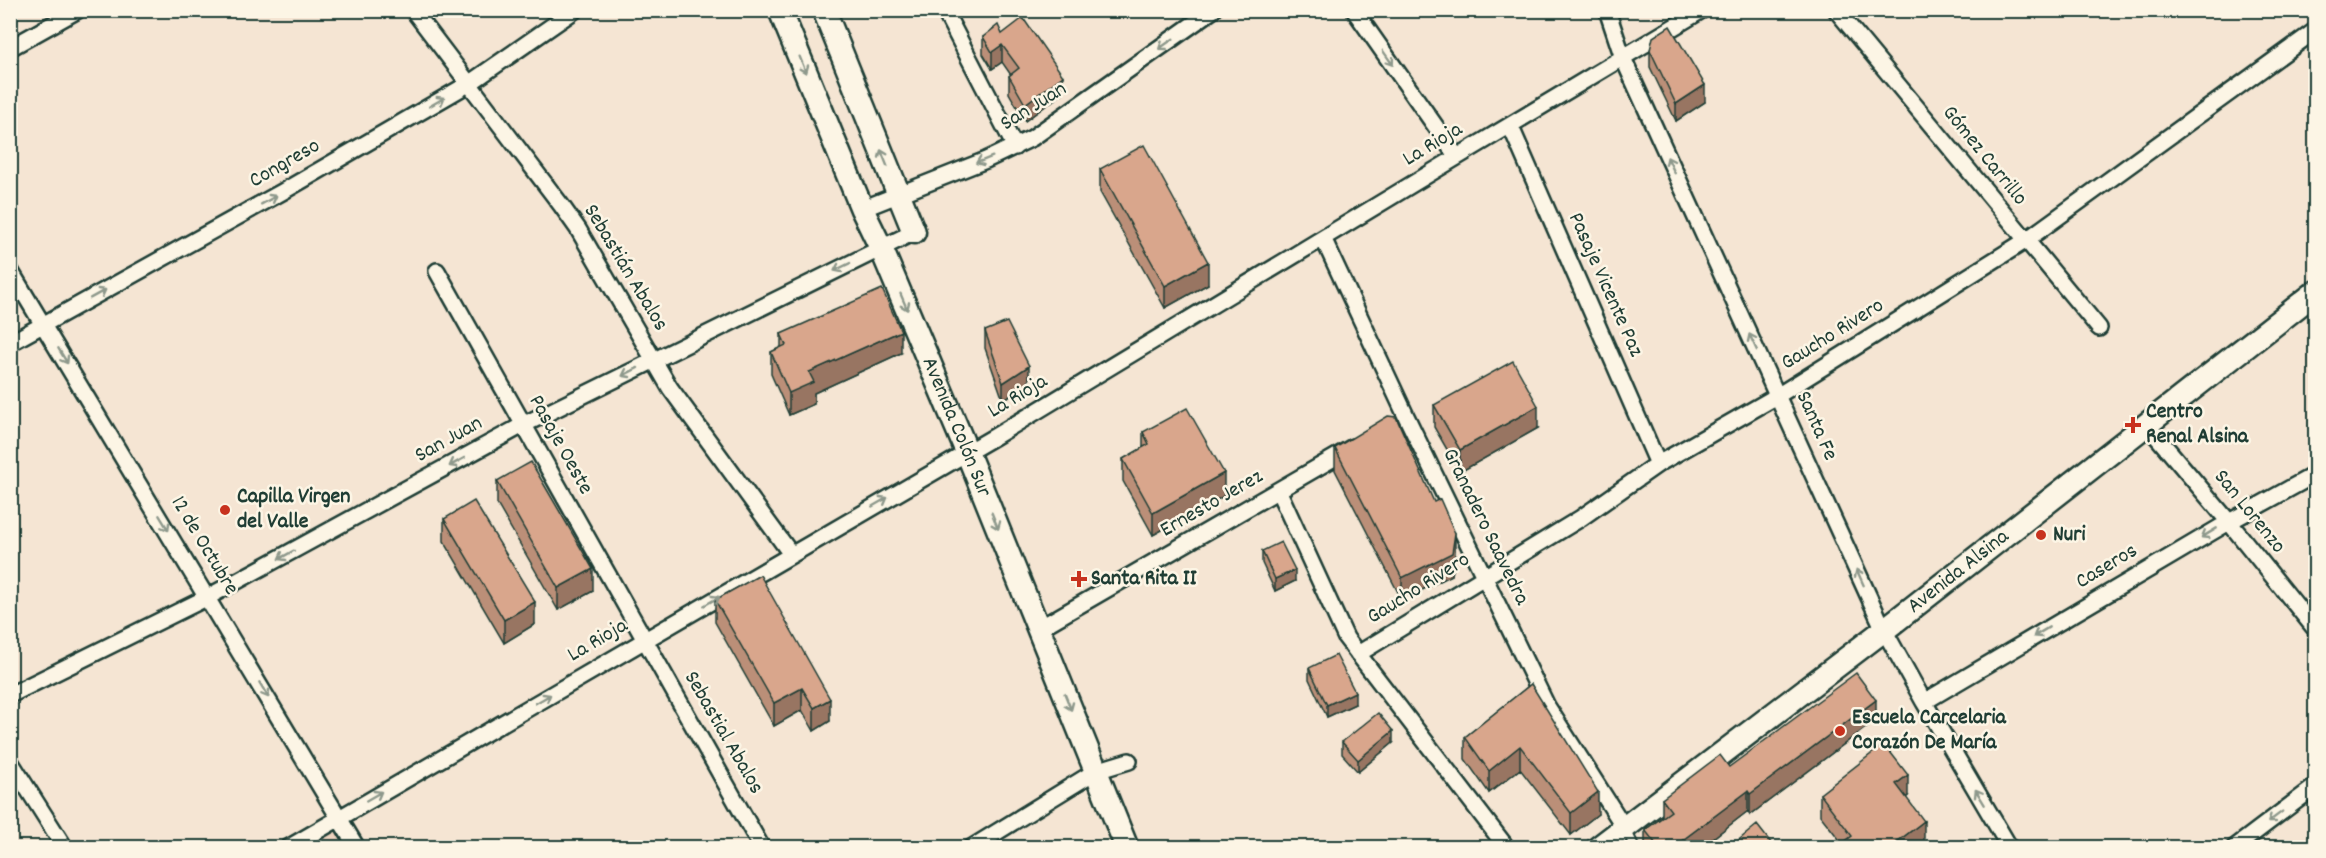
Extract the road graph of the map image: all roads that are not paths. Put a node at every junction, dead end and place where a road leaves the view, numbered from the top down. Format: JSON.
{"nodes":[{"id":1,"x":78,"y":10,"type":"edge"},
{"id":2,"x":413,"y":10,"type":"edge"},
{"id":3,"x":574,"y":10,"type":"edge"},
{"id":4,"x":780,"y":10,"type":"edge"},
{"id":5,"x":824,"y":10,"type":"edge"},
{"id":6,"x":945,"y":10,"type":"edge"},
{"id":7,"x":1214,"y":10,"type":"edge"},
{"id":8,"x":1354,"y":10,"type":"edge"},
{"id":9,"x":1607,"y":10,"type":"edge"},
{"id":10,"x":1702,"y":10,"type":"edge"},
{"id":11,"x":1836,"y":10,"type":"edge"},
{"id":12,"x":2316,"y":30,"type":"edge"},
{"id":13,"x":10,"y":48,"type":"edge"},
{"id":14,"x":1623,"y":58,"type":"junction"},
{"id":15,"x":470,"y":83,"type":"junction"},
{"id":16,"x":1510,"y":125,"type":"junction"},
{"id":17,"x":1015,"y":147,"type":"junction"},
{"id":18,"x":1456,"y":156,"type":"junction"},
{"id":19,"x":899,"y":194,"type":"junction"},
{"id":20,"x":862,"y":209,"type":"junction"},
{"id":21,"x":914,"y":232,"type":"joint"},
{"id":22,"x":1323,"y":238,"type":"junction"},
{"id":23,"x":2025,"y":242,"type":"junction"},
{"id":24,"x":881,"y":248,"type":"junction"},
{"id":25,"x":10,"y":270,"type":"edge"},
{"id":26,"x":437,"y":271,"type":"dead end"},
{"id":27,"x":2316,"y":292,"type":"edge"},
{"id":28,"x":44,"y":324,"type":"junction"},
{"id":29,"x":2099,"y":328,"type":"dead end"},
{"id":30,"x":10,"y":343,"type":"edge"},
{"id":31,"x":654,"y":360,"type":"junction"},
{"id":32,"x":1777,"y":396,"type":"junction"},
{"id":33,"x":2147,"y":425,"type":"junction"},
{"id":34,"x":523,"y":426,"type":"junction"},
{"id":35,"x":1367,"y":439,"type":"edge"},
{"id":36,"x":967,"y":452,"type":"junction"},
{"id":37,"x":1658,"y":464,"type":"junction"},
{"id":38,"x":2316,"y":474,"type":"edge"},
{"id":39,"x":1279,"y":492,"type":"junction"},
{"id":40,"x":2229,"y":522,"type":"junction"},
{"id":41,"x":791,"y":554,"type":"junction"},
{"id":42,"x":1484,"y":575,"type":"junction"},
{"id":43,"x":208,"y":597,"type":"junction"},
{"id":44,"x":1038,"y":629,"type":"junction"},
{"id":45,"x":1884,"y":630,"type":"junction"},
{"id":46,"x":2316,"y":630,"type":"edge"},
{"id":47,"x":644,"y":640,"type":"junction"},
{"id":48,"x":1358,"y":654,"type":"junction"},
{"id":49,"x":10,"y":695,"type":"edge"},
{"id":50,"x":1924,"y":702,"type":"junction"},
{"id":51,"x":10,"y":761,"type":"edge"},
{"id":52,"x":1129,"y":761,"type":"dead end"},
{"id":53,"x":1096,"y":771,"type":"junction"},
{"id":54,"x":2316,"y":786,"type":"edge"},
{"id":55,"x":339,"y":817,"type":"junction"},
{"id":56,"x":1624,"y":827,"type":"junction"},
{"id":57,"x":65,"y":848,"type":"edge"},
{"id":58,"x":288,"y":848,"type":"edge"},
{"id":59,"x":357,"y":848,"type":"edge"},
{"id":60,"x":762,"y":848,"type":"edge"},
{"id":61,"x":971,"y":848,"type":"edge"},
{"id":62,"x":1127,"y":848,"type":"edge"},
{"id":63,"x":1507,"y":848,"type":"edge"},
{"id":64,"x":1598,"y":848,"type":"edge"},
{"id":65,"x":1635,"y":848,"type":"edge"},
{"id":66,"x":2010,"y":848,"type":"edge"},
{"id":67,"x":2234,"y":848,"type":"edge"}],
"edges":[{"from":1,"to":13,"type":"street"},
{"from":2,"to":15,"type":"street","name":"Sebastián Abalos"},
{"from":3,"to":15,"type":"street","name":"Congreso"},
{"from":4,"to":20,"type":"main road","name":"Avenida Colón Sur","one_way":true},
{"from":19,"to":5,"type":"main road","one_way":true},
{"from":6,"to":17,"type":"street"},
{"from":7,"to":17,"type":"street","name":"San Juan","one_way":true},
{"from":8,"to":18,"type":"street","one_way":true},
{"from":9,"to":14,"type":"street","name":"Santa Fe"},
{"from":10,"to":14,"type":"street","name":"La Rioja"},
{"from":11,"to":23,"type":"street","name":"Gómez Carrillo"},
{"from":12,"to":23,"type":"street","name":"Gaucho Rivero"},
{"from":14,"to":16,"type":"street","name":"La Rioja"},
{"from":32,"to":14,"type":"street","name":"Santa Fe","one_way":true},
{"from":28,"to":15,"type":"street","name":"Congreso","one_way":true},
{"from":15,"to":31,"type":"street","name":"Sebastián Abalos"},
{"from":16,"to":18,"type":"street","name":"La Rioja"},
{"from":16,"to":37,"type":"street","name":"Pasaje Vicente Paz"},
{"from":17,"to":19,"type":"street","name":"San Juan","one_way":true},
{"from":18,"to":22,"type":"street","name":"La Rioja"},
{"from":19,"to":20,"type":"street","name":"San Juan"},
{"from":19,"to":21,"type":"main road"},
{"from":20,"to":24,"type":"main road","name":"Avenida Colón Sur"},
{"from":21,"to":24,"type":"street","name":"San Juan"},
{"from":22,"to":36,"type":"street","name":"La Rioja"},
{"from":22,"to":42,"type":"street","name":"Granadero Saavedra"},
{"from":23,"to":29,"type":"street","name":"Gómez Carrillo"},
{"from":23,"to":32,"type":"street","name":"Gaucho Rivero"},
{"from":24,"to":31,"type":"street","name":"San Juan","one_way":true},
{"from":24,"to":36,"type":"main road","name":"Avenida Colón Sur","one_way":true},
{"from":25,"to":28,"type":"street","name":"12 de Octubre"},
{"from":26,"to":34,"type":"street","name":"Pasaje Oeste"},
{"from":27,"to":33,"type":"main road","name":"Avenida Alsina"},
{"from":28,"to":30,"type":"street","name":"Congreso"},
{"from":28,"to":43,"type":"street","name":"12 de Octubre","one_way":true},
{"from":31,"to":34,"type":"street","name":"San Juan","one_way":true},
{"from":31,"to":41,"type":"street","name":"Sebastián Abalos"},
{"from":32,"to":37,"type":"street","name":"Gaucho Rivero"},
{"from":45,"to":32,"type":"street","name":"Santa Fe","one_way":true},
{"from":33,"to":40,"type":"street","name":"San Lorenzo"},
{"from":33,"to":45,"type":"main road","name":"Avenida Alsina"},
{"from":34,"to":43,"type":"street","name":"San Juan","one_way":true},
{"from":34,"to":47,"type":"street","name":"Pasaje Oeste"},
{"from":35,"to":39,"type":"street","name":"Ernesto Jerez"},
{"from":41,"to":36,"type":"street","name":"La Rioja","one_way":true},
{"from":36,"to":44,"type":"main road","name":"Avenida Colón Sur","one_way":true},
{"from":37,"to":42,"type":"street","name":"Gaucho Rivero"},
{"from":38,"to":40,"type":"street","name":"Caseros"},
{"from":39,"to":44,"type":"street","name":"Ernesto Jerez"},
{"from":39,"to":48,"type":"street"},
{"from":40,"to":46,"type":"street","name":"San Lorenzo"},
{"from":40,"to":50,"type":"street","name":"Caseros","one_way":true},
{"from":47,"to":41,"type":"street","name":"La Rioja","one_way":true},
{"from":42,"to":48,"type":"street","name":"Gaucho Rivero"},
{"from":42,"to":56,"type":"street","name":"Granadero Saavedra"},
{"from":43,"to":49,"type":"street","name":"San Juan"},
{"from":43,"to":55,"type":"street","name":"12 de Octubre","one_way":true},
{"from":44,"to":53,"type":"main road","name":"Avenida Colón Sur","one_way":true},
{"from":45,"to":50,"type":"street","name":"Santa Fe"},
{"from":45,"to":56,"type":"main road","name":"Avenida Alsina"},
{"from":55,"to":47,"type":"street","name":"La Rioja","one_way":true},
{"from":47,"to":60,"type":"street","name":"Sebastial Abalos"},
{"from":48,"to":63,"type":"street"},
{"from":66,"to":50,"type":"street","name":"Santa Fe","one_way":true},
{"from":51,"to":57,"type":"street"},
{"from":52,"to":53,"type":"street"},
{"from":53,"to":61,"type":"street"},
{"from":53,"to":62,"type":"main road","name":"Avenida Colón Sur"},
{"from":54,"to":67,"type":"street","one_way":true},
{"from":55,"to":58,"type":"street","name":"La Rioja"},
{"from":55,"to":59,"type":"street","name":"12 de Octubre"},
{"from":56,"to":64,"type":"main road","name":"Avenida Alsina"},
{"from":56,"to":65,"type":"lane"}]}
